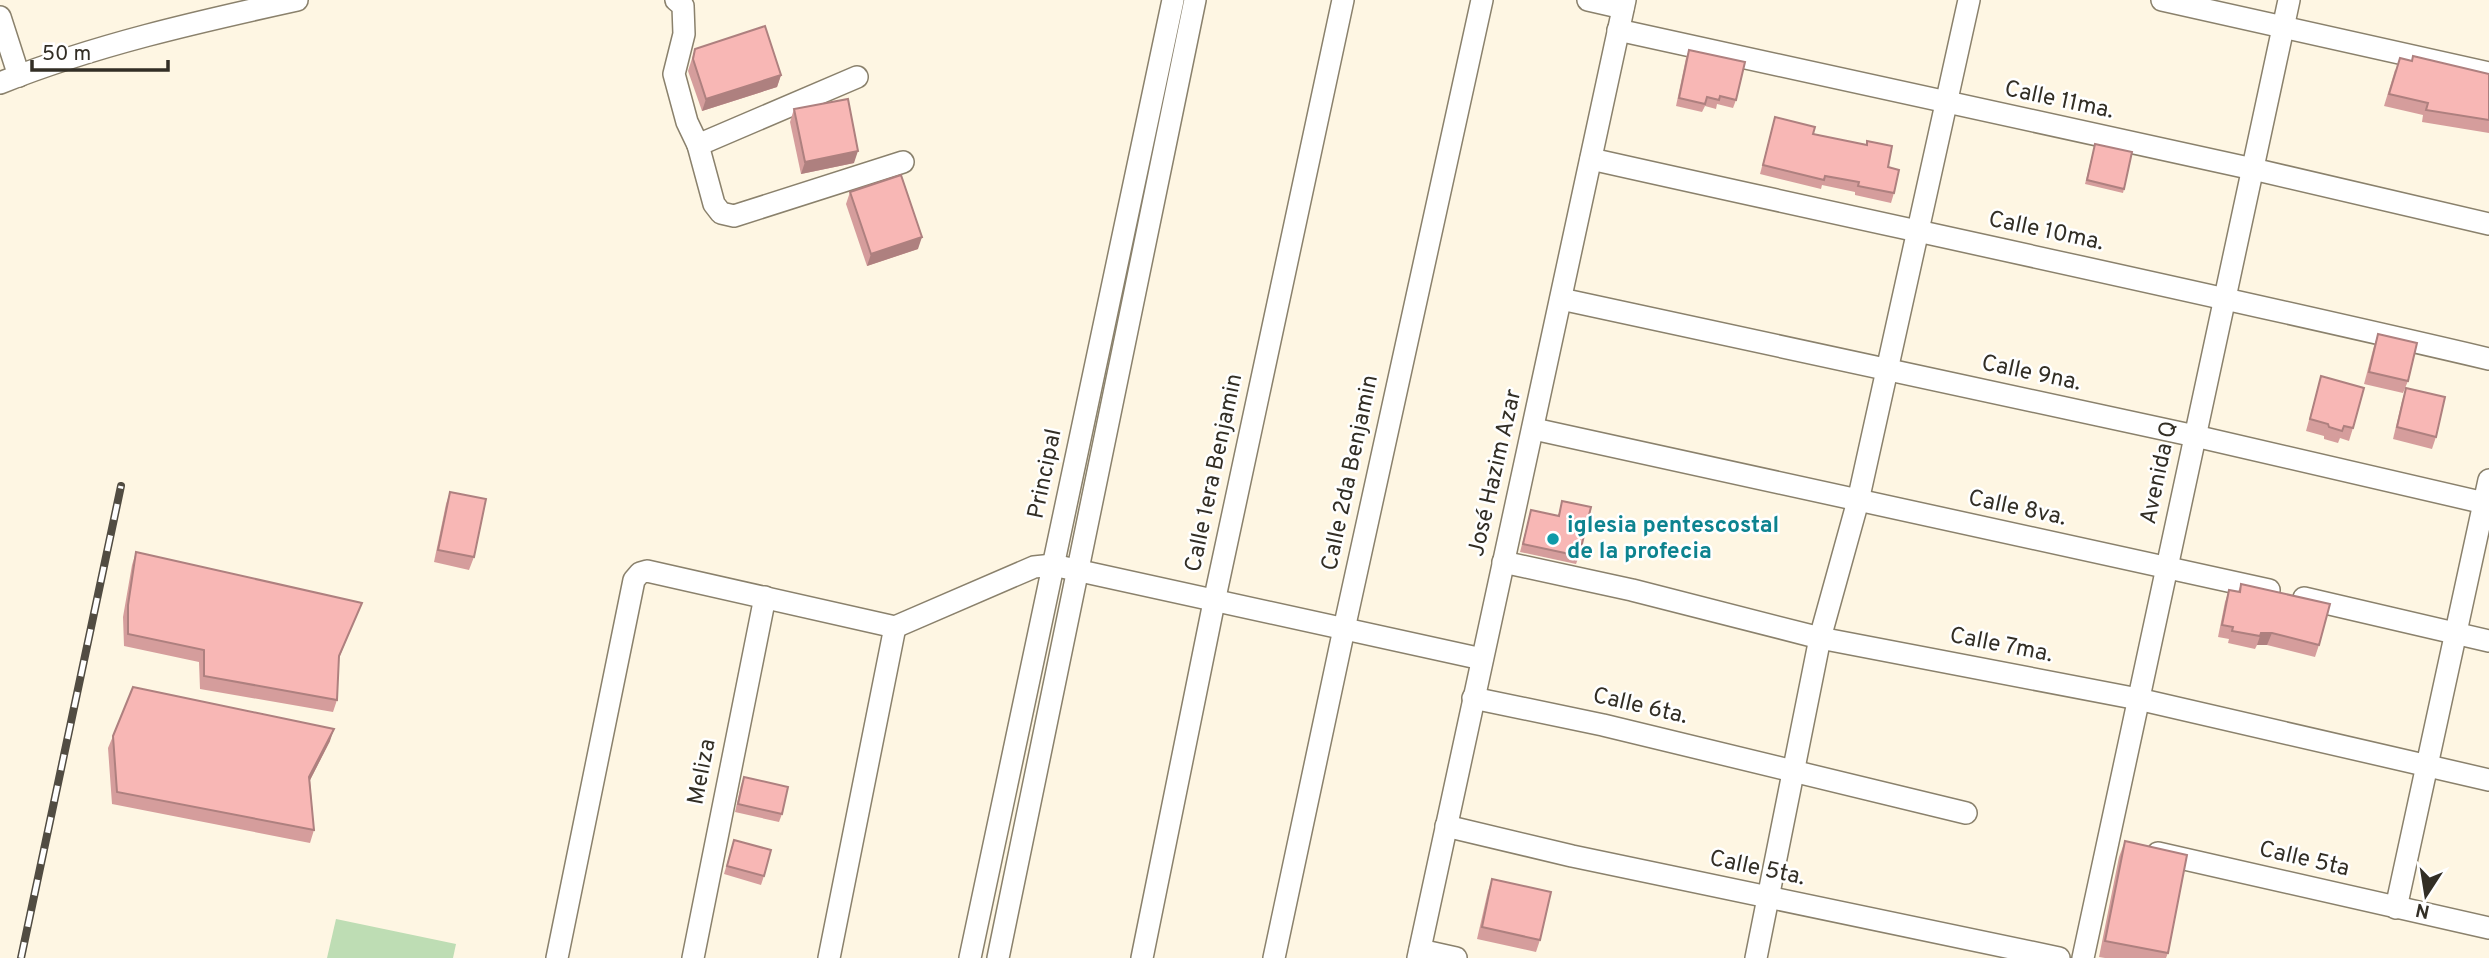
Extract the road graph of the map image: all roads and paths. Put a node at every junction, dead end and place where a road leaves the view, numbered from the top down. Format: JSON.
{"nodes":[{"id":1,"x":297,"y":0,"type":"edge"},
{"id":2,"x":676,"y":0,"type":"edge"},
{"id":3,"x":1173,"y":0,"type":"edge"},
{"id":4,"x":1195,"y":0,"type":"edge"},
{"id":5,"x":1343,"y":0,"type":"edge"},
{"id":6,"x":1482,"y":0,"type":"edge"},
{"id":7,"x":1588,"y":0,"type":"edge"},
{"id":8,"x":1969,"y":0,"type":"edge"},
{"id":9,"x":2162,"y":0,"type":"edge"},
{"id":10,"x":2289,"y":0,"type":"edge"},
{"id":11,"x":1624,"y":4,"type":"edge"},
{"id":12,"x":0,"y":17,"type":"edge"},
{"id":13,"x":2283,"y":26,"type":"junction"},
{"id":14,"x":1618,"y":30,"type":"junction"},
{"id":15,"x":2489,"y":73,"type":"edge"},
{"id":16,"x":857,"y":77,"type":"dead end"},
{"id":17,"x":9,"y":79,"type":"edge"},
{"id":18,"x":1946,"y":104,"type":"junction"},
{"id":19,"x":698,"y":145,"type":"junction"},
{"id":20,"x":1591,"y":159,"type":"junction"},
{"id":21,"x":903,"y":162,"type":"dead end"},
{"id":22,"x":2253,"y":169,"type":"junction"},
{"id":23,"x":2489,"y":224,"type":"edge"},
{"id":24,"x":1918,"y":232,"type":"junction"},
{"id":25,"x":2225,"y":297,"type":"junction"},
{"id":26,"x":1561,"y":299,"type":"junction"},
{"id":27,"x":2489,"y":359,"type":"edge"},
{"id":28,"x":1887,"y":371,"type":"junction"},
{"id":29,"x":1534,"y":429,"type":"junction"},
{"id":30,"x":2195,"y":436,"type":"junction"},
{"id":31,"x":2489,"y":480,"type":"edge"},
{"id":32,"x":1858,"y":501,"type":"junction"},
{"id":33,"x":2487,"y":503,"type":"edge"},
{"id":34,"x":1503,"y":562,"type":"junction"},
{"id":35,"x":1053,"y":565,"type":"junction"},
{"id":36,"x":2167,"y":566,"type":"junction"},
{"id":37,"x":1077,"y":571,"type":"junction"},
{"id":38,"x":765,"y":597,"type":"junction"},
{"id":39,"x":1214,"y":602,"type":"junction"},
{"id":40,"x":895,"y":627,"type":"junction"},
{"id":41,"x":1343,"y":629,"type":"junction"},
{"id":42,"x":2456,"y":634,"type":"junction"},
{"id":43,"x":1820,"y":638,"type":"junction"},
{"id":44,"x":2489,"y":641,"type":"edge"},
{"id":45,"x":1482,"y":659,"type":"junction"},
{"id":46,"x":1473,"y":698,"type":"junction"},
{"id":47,"x":2138,"y":699,"type":"junction"},
{"id":48,"x":2427,"y":766,"type":"junction"},
{"id":49,"x":1793,"y":772,"type":"junction"},
{"id":50,"x":2489,"y":780,"type":"edge"},
{"id":51,"x":1966,"y":813,"type":"dead end"},
{"id":52,"x":1446,"y":826,"type":"junction"},
{"id":53,"x":2108,"y":841,"type":"junction"},
{"id":54,"x":1768,"y":898,"type":"junction"},
{"id":55,"x":2396,"y":908,"type":"junction"},
{"id":56,"x":2489,"y":928,"type":"edge"},
{"id":57,"x":1419,"y":954,"type":"edge"},
{"id":58,"x":557,"y":958,"type":"edge"},
{"id":59,"x":693,"y":958,"type":"edge"},
{"id":60,"x":829,"y":958,"type":"edge"},
{"id":61,"x":970,"y":958,"type":"edge"},
{"id":62,"x":998,"y":958,"type":"edge"},
{"id":63,"x":1142,"y":958,"type":"edge"},
{"id":64,"x":1274,"y":958,"type":"edge"},
{"id":65,"x":1456,"y":958,"type":"edge"},
{"id":66,"x":1756,"y":958,"type":"edge"},
{"id":67,"x":2059,"y":958,"type":"edge"},
{"id":68,"x":2083,"y":958,"type":"edge"}],
"edges":[{"from":1,"to":17,"type":"street"},
{"from":2,"to":19,"type":"street"},
{"from":3,"to":35,"type":"street","name":"Principal"},
{"from":4,"to":37,"type":"street"},
{"from":5,"to":39,"type":"street","name":"Calle 1era Benjamin"},
{"from":6,"to":41,"type":"street","name":"Calle 2da Benjamin"},
{"from":7,"to":11,"type":"street"},
{"from":8,"to":18,"type":"street"},
{"from":9,"to":13,"type":"street"},
{"from":10,"to":13,"type":"street","name":"Avenida Q"},
{"from":11,"to":14,"type":"street","name":"José Hazim Azar"},
{"from":12,"to":17,"type":"street"},
{"from":13,"to":15,"type":"street"},
{"from":13,"to":22,"type":"street","name":"Avenida Q"},
{"from":14,"to":18,"type":"street","name":"Calle 11ma."},
{"from":14,"to":20,"type":"street","name":"José Hazim Azar"},
{"from":16,"to":19,"type":"street"},
{"from":18,"to":22,"type":"street","name":"Calle 11ma."},
{"from":18,"to":24,"type":"street"},
{"from":19,"to":21,"type":"street"},
{"from":20,"to":24,"type":"street","name":"Calle 10ma."},
{"from":20,"to":26,"type":"street","name":"José Hazim Azar"},
{"from":22,"to":23,"type":"street","name":"Calle 11ma."},
{"from":22,"to":25,"type":"street","name":"Avenida Q"},
{"from":24,"to":25,"type":"street","name":"Calle 10ma."},
{"from":24,"to":28,"type":"street"},
{"from":25,"to":27,"type":"street","name":"Calle 10ma."},
{"from":25,"to":30,"type":"street","name":"Avenida Q"},
{"from":26,"to":28,"type":"street","name":"Calle 9na."},
{"from":26,"to":29,"type":"street","name":"José Hazim Azar"},
{"from":28,"to":30,"type":"street","name":"Calle 9na."},
{"from":28,"to":32,"type":"street"},
{"from":29,"to":32,"type":"street","name":"Calle 8va."},
{"from":29,"to":34,"type":"street","name":"José Hazim Azar"},
{"from":30,"to":33,"type":"street","name":"Calle 9na."},
{"from":30,"to":36,"type":"street","name":"Avenida Q"},
{"from":31,"to":33,"type":"street"},
{"from":32,"to":36,"type":"street","name":"Calle 8va."},
{"from":32,"to":43,"type":"street"},
{"from":33,"to":42,"type":"street"},
{"from":34,"to":43,"type":"street","name":"Calle 7ma."},
{"from":34,"to":45,"type":"street","name":"José Hazim Azar"},
{"from":35,"to":37,"type":"street"},
{"from":35,"to":40,"type":"street"},
{"from":35,"to":61,"type":"street","name":"Principal"},
{"from":36,"to":42,"type":"street","name":"Calle 8va."},
{"from":36,"to":47,"type":"street","name":"Avenida Q"},
{"from":37,"to":39,"type":"street"},
{"from":37,"to":62,"type":"street"},
{"from":38,"to":40,"type":"street"},
{"from":38,"to":58,"type":"street"},
{"from":38,"to":59,"type":"street","name":"Meliza"},
{"from":39,"to":41,"type":"street"},
{"from":39,"to":63,"type":"street","name":"Calle 1era Benjamin"},
{"from":40,"to":60,"type":"street"},
{"from":41,"to":45,"type":"street"},
{"from":41,"to":64,"type":"street","name":"Calle 2da Benjamin"},
{"from":42,"to":44,"type":"street","name":"Calle 8va."},
{"from":42,"to":48,"type":"street"},
{"from":43,"to":47,"type":"street","name":"Calle 7ma."},
{"from":43,"to":49,"type":"street"},
{"from":45,"to":46,"type":"street","name":"José Hazim Azar"},
{"from":46,"to":49,"type":"street","name":"Calle 6ta."},
{"from":46,"to":52,"type":"street","name":"José Hazim Azar"},
{"from":47,"to":48,"type":"street","name":"Calle 7ma."},
{"from":47,"to":53,"type":"street","name":"Avenida Q"},
{"from":48,"to":50,"type":"street","name":"Calle 7ma."},
{"from":48,"to":55,"type":"street"},
{"from":49,"to":51,"type":"street","name":"Calle 6ta."},
{"from":49,"to":54,"type":"street"},
{"from":52,"to":54,"type":"street","name":"Calle 5ta."},
{"from":52,"to":57,"type":"street","name":"José Hazim Azar"},
{"from":53,"to":55,"type":"street","name":"Calle 5ta"},
{"from":53,"to":68,"type":"street","name":"Avenida Q"},
{"from":54,"to":66,"type":"street"},
{"from":54,"to":67,"type":"street","name":"Calle 5ta."},
{"from":55,"to":56,"type":"street","name":"Calle 5ta"},
{"from":57,"to":65,"type":"street"}]}
